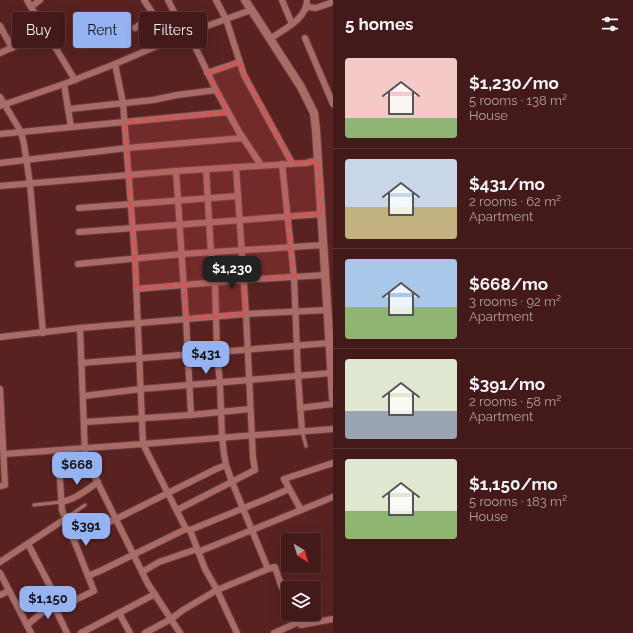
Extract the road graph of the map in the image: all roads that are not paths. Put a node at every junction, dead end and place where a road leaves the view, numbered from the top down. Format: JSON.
{"nodes":[{"id":1,"x":27,"y":0,"type":"edge"},
{"id":2,"x":40,"y":0,"type":"edge"},
{"id":3,"x":144,"y":0,"type":"edge"},
{"id":4,"x":168,"y":0,"type":"edge"},
{"id":5,"x":216,"y":0,"type":"edge"},
{"id":6,"x":245,"y":0,"type":"edge"},
{"id":7,"x":282,"y":0,"type":"edge"},
{"id":8,"x":333,"y":2,"type":"edge"},
{"id":9,"x":307,"y":3,"type":"edge"},
{"id":10,"x":31,"y":7,"type":"junction"},
{"id":11,"x":251,"y":10,"type":"junction"},
{"id":12,"x":34,"y":12,"type":"edge"},
{"id":13,"x":151,"y":12,"type":"edge"},
{"id":14,"x":175,"y":12,"type":"edge"},
{"id":15,"x":226,"y":19,"type":"junction"},
{"id":16,"x":292,"y":24,"type":"junction"},
{"id":17,"x":139,"y":25,"type":"edge"},
{"id":18,"x":0,"y":26,"type":"edge"},
{"id":19,"x":207,"y":26,"type":"edge"},
{"id":20,"x":135,"y":28,"type":"dead end"},
{"id":21,"x":305,"y":38,"type":"dead end"},
{"id":22,"x":270,"y":39,"type":"junction"},
{"id":23,"x":12,"y":48,"type":"joint"},
{"id":24,"x":56,"y":48,"type":"edge"},
{"id":25,"x":152,"y":48,"type":"edge"},
{"id":26,"x":194,"y":48,"type":"edge"},
{"id":27,"x":0,"y":53,"type":"edge"},
{"id":28,"x":239,"y":62,"type":"junction"},
{"id":29,"x":115,"y":64,"type":"junction"},
{"id":30,"x":207,"y":72,"type":"junction"},
{"id":31,"x":75,"y":80,"type":"junction"},
{"id":32,"x":64,"y":84,"type":"junction"},
{"id":33,"x":216,"y":90,"type":"junction"},
{"id":34,"x":0,"y":98,"type":"edge"},
{"id":35,"x":123,"y":103,"type":"junction"},
{"id":36,"x":333,"y":104,"type":"edge"},
{"id":37,"x":2,"y":105,"type":"edge"},
{"id":38,"x":69,"y":109,"type":"junction"},
{"id":39,"x":228,"y":112,"type":"junction"},
{"id":40,"x":125,"y":122,"type":"junction"},
{"id":41,"x":71,"y":127,"type":"junction"},
{"id":42,"x":21,"y":132,"type":"junction"},
{"id":43,"x":0,"y":134,"type":"edge"},
{"id":44,"x":243,"y":138,"type":"junction"},
{"id":45,"x":126,"y":148,"type":"junction"},
{"id":46,"x":27,"y":160,"type":"junction"},
{"id":47,"x":318,"y":160,"type":"junction"},
{"id":48,"x":0,"y":163,"type":"edge"},
{"id":49,"x":292,"y":163,"type":"junction"},
{"id":50,"x":282,"y":164,"type":"junction"},
{"id":51,"x":261,"y":165,"type":"junction"},
{"id":52,"x":236,"y":167,"type":"junction"},
{"id":53,"x":206,"y":169,"type":"junction"},
{"id":54,"x":176,"y":171,"type":"junction"},
{"id":55,"x":128,"y":175,"type":"junction"},
{"id":56,"x":30,"y":184,"type":"junction"},
{"id":57,"x":0,"y":186,"type":"edge"},
{"id":58,"x":238,"y":196,"type":"junction"},
{"id":59,"x":208,"y":197,"type":"junction"},
{"id":60,"x":178,"y":200,"type":"junction"},
{"id":61,"x":131,"y":205,"type":"junction"},
{"id":62,"x":79,"y":208,"type":"dead end"},
{"id":63,"x":322,"y":214,"type":"junction"},
{"id":64,"x":288,"y":216,"type":"junction"},
{"id":65,"x":240,"y":219,"type":"junction"},
{"id":66,"x":210,"y":222,"type":"junction"},
{"id":67,"x":180,"y":224,"type":"junction"},
{"id":68,"x":133,"y":228,"type":"junction"},
{"id":69,"x":79,"y":232,"type":"dead end"},
{"id":70,"x":324,"y":245,"type":"junction"},
{"id":71,"x":290,"y":247,"type":"junction"},
{"id":72,"x":241,"y":250,"type":"junction"},
{"id":73,"x":211,"y":253,"type":"junction"},
{"id":74,"x":182,"y":254,"type":"junction"},
{"id":75,"x":135,"y":259,"type":"junction"},
{"id":76,"x":78,"y":264,"type":"dead end"},
{"id":77,"x":326,"y":275,"type":"junction"},
{"id":78,"x":294,"y":277,"type":"junction"},
{"id":79,"x":243,"y":280,"type":"junction"},
{"id":80,"x":215,"y":283,"type":"junction"},
{"id":81,"x":184,"y":285,"type":"junction"},
{"id":82,"x":136,"y":289,"type":"junction"},
{"id":83,"x":328,"y":310,"type":"junction"},
{"id":84,"x":296,"y":312,"type":"junction"},
{"id":85,"x":246,"y":314,"type":"junction"},
{"id":86,"x":216,"y":317,"type":"junction"},
{"id":87,"x":186,"y":319,"type":"junction"},
{"id":88,"x":138,"y":324,"type":"junction"},
{"id":89,"x":80,"y":328,"type":"junction"},
{"id":90,"x":43,"y":333,"type":"junction"},
{"id":91,"x":0,"y":336,"type":"edge"},
{"id":92,"x":331,"y":337,"type":"edge"},
{"id":93,"x":297,"y":345,"type":"junction"},
{"id":94,"x":248,"y":350,"type":"junction"},
{"id":95,"x":217,"y":352,"type":"junction"},
{"id":96,"x":188,"y":356,"type":"junction"},
{"id":97,"x":140,"y":359,"type":"junction"},
{"id":98,"x":81,"y":364,"type":"junction"},
{"id":99,"x":332,"y":375,"type":"edge"},
{"id":100,"x":298,"y":376,"type":"junction"},
{"id":101,"x":249,"y":380,"type":"junction"},
{"id":102,"x":220,"y":382,"type":"junction"},
{"id":103,"x":189,"y":385,"type":"junction"},
{"id":104,"x":0,"y":389,"type":"edge"},
{"id":105,"x":141,"y":389,"type":"junction"},
{"id":106,"x":83,"y":396,"type":"junction"},
{"id":107,"x":333,"y":398,"type":"edge"},
{"id":108,"x":333,"y":404,"type":"edge"},
{"id":109,"x":300,"y":408,"type":"junction"},
{"id":110,"x":250,"y":409,"type":"junction"},
{"id":111,"x":221,"y":412,"type":"junction"},
{"id":112,"x":191,"y":415,"type":"junction"},
{"id":113,"x":142,"y":419,"type":"junction"},
{"id":114,"x":85,"y":422,"type":"junction"},
{"id":115,"x":333,"y":429,"type":"edge"},
{"id":116,"x":1,"y":430,"type":"edge"},
{"id":117,"x":302,"y":431,"type":"junction"},
{"id":118,"x":251,"y":434,"type":"junction"},
{"id":119,"x":222,"y":437,"type":"junction"},
{"id":120,"x":143,"y":444,"type":"junction"},
{"id":121,"x":306,"y":446,"type":"dead end"},
{"id":122,"x":85,"y":448,"type":"junction"},
{"id":123,"x":58,"y":450,"type":"junction"},
{"id":124,"x":4,"y":454,"type":"junction"},
{"id":125,"x":333,"y":463,"type":"edge"},
{"id":126,"x":226,"y":465,"type":"junction"},
{"id":127,"x":98,"y":482,"type":"junction"},
{"id":128,"x":232,"y":482,"type":"junction"},
{"id":129,"x":0,"y":486,"type":"edge"},
{"id":130,"x":289,"y":489,"type":"junction"},
{"id":131,"x":169,"y":493,"type":"junction"},
{"id":132,"x":333,"y":497,"type":"edge"},
{"id":133,"x":61,"y":502,"type":"junction"},
{"id":134,"x":86,"y":505,"type":"dead end"},
{"id":135,"x":34,"y":506,"type":"dead end"},
{"id":136,"x":243,"y":508,"type":"junction"},
{"id":137,"x":177,"y":510,"type":"junction"},
{"id":138,"x":301,"y":510,"type":"junction"},
{"id":139,"x":66,"y":519,"type":"junction"},
{"id":140,"x":116,"y":519,"type":"junction"},
{"id":141,"x":188,"y":530,"type":"junction"},
{"id":142,"x":252,"y":530,"type":"junction"},
{"id":143,"x":73,"y":539,"type":"junction"},
{"id":144,"x":28,"y":544,"type":"junction"},
{"id":145,"x":198,"y":551,"type":"junction"},
{"id":146,"x":134,"y":555,"type":"junction"},
{"id":147,"x":0,"y":562,"type":"edge"},
{"id":148,"x":268,"y":569,"type":"junction"},
{"id":149,"x":142,"y":572,"type":"junction"},
{"id":150,"x":0,"y":573,"type":"edge"},
{"id":151,"x":88,"y":576,"type":"junction"},
{"id":152,"x":281,"y":585,"type":"edge"},
{"id":153,"x":217,"y":590,"type":"junction"},
{"id":154,"x":9,"y":591,"type":"junction"},
{"id":155,"x":155,"y":594,"type":"junction"},
{"id":156,"x":0,"y":595,"type":"edge"},
{"id":157,"x":57,"y":606,"type":"junction"},
{"id":158,"x":119,"y":613,"type":"junction"},
{"id":159,"x":171,"y":619,"type":"junction"},
{"id":160,"x":333,"y":619,"type":"edge"},
{"id":161,"x":299,"y":622,"type":"joint"},
{"id":162,"x":28,"y":625,"type":"junction"},
{"id":163,"x":31,"y":633,"type":"edge"},
{"id":164,"x":68,"y":633,"type":"edge"},
{"id":165,"x":81,"y":633,"type":"edge"},
{"id":166,"x":130,"y":633,"type":"edge"},
{"id":167,"x":145,"y":633,"type":"edge"},
{"id":168,"x":180,"y":633,"type":"edge"},
{"id":169,"x":237,"y":633,"type":"edge"},
{"id":170,"x":274,"y":633,"type":"edge"}],
"edges":[{"from":1,"to":10,"type":"street"},
{"from":2,"to":10,"type":"street"},
{"from":3,"to":13,"type":"street"},
{"from":4,"to":14,"type":"street"},
{"from":5,"to":15,"type":"street"},
{"from":6,"to":11,"type":"street"},
{"from":7,"to":16,"type":"street"},
{"from":8,"to":9,"type":"street"},
{"from":9,"to":16,"type":"street"},
{"from":10,"to":12,"type":"street"},
{"from":11,"to":15,"type":"street"},
{"from":11,"to":22,"type":"street"},
{"from":15,"to":19,"type":"street"},
{"from":15,"to":28,"type":"street"},
{"from":16,"to":22,"type":"street"},
{"from":17,"to":20,"type":"street"},
{"from":18,"to":23,"type":"street"},
{"from":21,"to":36,"type":"street"},
{"from":22,"to":47,"type":"street"},
{"from":23,"to":27,"type":"street"},
{"from":24,"to":31,"type":"street"},
{"from":25,"to":29,"type":"street"},
{"from":26,"to":30,"type":"street"},
{"from":28,"to":30,"type":"street"},
{"from":28,"to":49,"type":"street"},
{"from":29,"to":31,"type":"street"},
{"from":29,"to":35,"type":"street"},
{"from":30,"to":33,"type":"street"},
{"from":31,"to":32,"type":"street"},
{"from":32,"to":37,"type":"street"},
{"from":32,"to":38,"type":"street"},
{"from":33,"to":35,"type":"street"},
{"from":33,"to":39,"type":"street"},
{"from":34,"to":37,"type":"street"},
{"from":35,"to":38,"type":"street"},
{"from":35,"to":40,"type":"street"},
{"from":37,"to":42,"type":"street"},
{"from":38,"to":41,"type":"street"},
{"from":39,"to":40,"type":"street"},
{"from":39,"to":44,"type":"street"},
{"from":40,"to":41,"type":"street"},
{"from":40,"to":45,"type":"street"},
{"from":41,"to":42,"type":"street"},
{"from":42,"to":43,"type":"street"},
{"from":42,"to":46,"type":"street"},
{"from":44,"to":45,"type":"street"},
{"from":44,"to":51,"type":"street"},
{"from":45,"to":46,"type":"street"},
{"from":45,"to":55,"type":"street"},
{"from":46,"to":48,"type":"street"},
{"from":46,"to":56,"type":"street"},
{"from":47,"to":49,"type":"street"},
{"from":47,"to":63,"type":"street"},
{"from":49,"to":50,"type":"street"},
{"from":50,"to":51,"type":"street"},
{"from":50,"to":64,"type":"street"},
{"from":51,"to":52,"type":"street"},
{"from":52,"to":53,"type":"street"},
{"from":52,"to":58,"type":"street"},
{"from":53,"to":54,"type":"street"},
{"from":53,"to":59,"type":"street"},
{"from":54,"to":55,"type":"street"},
{"from":54,"to":60,"type":"street"},
{"from":55,"to":56,"type":"street"},
{"from":55,"to":61,"type":"street"},
{"from":56,"to":57,"type":"street"},
{"from":56,"to":90,"type":"street"},
{"from":58,"to":59,"type":"street"},
{"from":58,"to":65,"type":"street"},
{"from":59,"to":60,"type":"street"},
{"from":59,"to":66,"type":"street"},
{"from":60,"to":61,"type":"street"},
{"from":60,"to":67,"type":"street"},
{"from":61,"to":62,"type":"street"},
{"from":61,"to":68,"type":"street"},
{"from":63,"to":64,"type":"street"},
{"from":63,"to":70,"type":"street"},
{"from":64,"to":65,"type":"street"},
{"from":64,"to":71,"type":"street"},
{"from":65,"to":66,"type":"street"},
{"from":65,"to":72,"type":"street"},
{"from":66,"to":67,"type":"street"},
{"from":66,"to":73,"type":"street"},
{"from":67,"to":68,"type":"street"},
{"from":67,"to":74,"type":"street"},
{"from":68,"to":69,"type":"street"},
{"from":68,"to":75,"type":"street"},
{"from":70,"to":71,"type":"street"},
{"from":70,"to":77,"type":"street"},
{"from":71,"to":72,"type":"street"},
{"from":71,"to":78,"type":"street"},
{"from":72,"to":73,"type":"street"},
{"from":72,"to":79,"type":"street"},
{"from":73,"to":74,"type":"street"},
{"from":73,"to":80,"type":"street"},
{"from":74,"to":75,"type":"street"},
{"from":74,"to":81,"type":"street"},
{"from":75,"to":76,"type":"street"},
{"from":75,"to":82,"type":"street"},
{"from":77,"to":78,"type":"street"},
{"from":77,"to":83,"type":"street"},
{"from":78,"to":79,"type":"street"},
{"from":78,"to":84,"type":"street"},
{"from":79,"to":80,"type":"street"},
{"from":79,"to":85,"type":"street"},
{"from":80,"to":81,"type":"street"},
{"from":80,"to":86,"type":"street"},
{"from":81,"to":82,"type":"street"},
{"from":81,"to":87,"type":"street"},
{"from":82,"to":88,"type":"street"},
{"from":83,"to":84,"type":"street"},
{"from":83,"to":92,"type":"street"},
{"from":84,"to":85,"type":"street"},
{"from":84,"to":93,"type":"street"},
{"from":85,"to":86,"type":"street"},
{"from":85,"to":94,"type":"street"},
{"from":86,"to":87,"type":"street"},
{"from":86,"to":95,"type":"street"},
{"from":87,"to":88,"type":"street"},
{"from":87,"to":96,"type":"street"},
{"from":88,"to":89,"type":"street"},
{"from":88,"to":97,"type":"street"},
{"from":89,"to":90,"type":"street"},
{"from":89,"to":98,"type":"street"},
{"from":90,"to":91,"type":"street"},
{"from":92,"to":93,"type":"street"},
{"from":92,"to":99,"type":"street"},
{"from":93,"to":94,"type":"street"},
{"from":93,"to":100,"type":"street"},
{"from":94,"to":95,"type":"street"},
{"from":94,"to":101,"type":"street"},
{"from":95,"to":96,"type":"street"},
{"from":95,"to":102,"type":"street"},
{"from":96,"to":97,"type":"street"},
{"from":96,"to":103,"type":"street"},
{"from":97,"to":98,"type":"street"},
{"from":97,"to":105,"type":"street"},
{"from":98,"to":106,"type":"street"},
{"from":99,"to":100,"type":"street"},
{"from":99,"to":107,"type":"street"},
{"from":100,"to":101,"type":"street"},
{"from":100,"to":109,"type":"street"},
{"from":101,"to":102,"type":"street"},
{"from":101,"to":110,"type":"street"},
{"from":102,"to":103,"type":"street"},
{"from":102,"to":111,"type":"street"},
{"from":103,"to":105,"type":"street"},
{"from":103,"to":112,"type":"street"},
{"from":104,"to":116,"type":"street"},
{"from":105,"to":106,"type":"street"},
{"from":105,"to":113,"type":"street"},
{"from":106,"to":114,"type":"street"},
{"from":108,"to":109,"type":"street"},
{"from":109,"to":117,"type":"street"},
{"from":110,"to":111,"type":"street"},
{"from":110,"to":118,"type":"street"},
{"from":111,"to":112,"type":"street"},
{"from":111,"to":119,"type":"street"},
{"from":112,"to":113,"type":"street"},
{"from":113,"to":114,"type":"street"},
{"from":113,"to":120,"type":"street"},
{"from":114,"to":122,"type":"street"},
{"from":115,"to":117,"type":"street"},
{"from":116,"to":124,"type":"street"},
{"from":117,"to":118,"type":"street"},
{"from":117,"to":121,"type":"lane"},
{"from":118,"to":119,"type":"street"},
{"from":118,"to":128,"type":"street"},
{"from":119,"to":120,"type":"street"},
{"from":119,"to":126,"type":"street"},
{"from":120,"to":122,"type":"street"},
{"from":120,"to":131,"type":"street"},
{"from":122,"to":123,"type":"street"},
{"from":122,"to":127,"type":"street"},
{"from":123,"to":124,"type":"street"},
{"from":123,"to":133,"type":"street"},
{"from":124,"to":129,"type":"street"},
{"from":125,"to":130,"type":"street"},
{"from":126,"to":128,"type":"street"},
{"from":126,"to":131,"type":"street"},
{"from":127,"to":133,"type":"street"},
{"from":127,"to":140,"type":"street"},
{"from":128,"to":136,"type":"street"},
{"from":128,"to":137,"type":"street"},
{"from":130,"to":136,"type":"street"},
{"from":130,"to":138,"type":"street"},
{"from":131,"to":137,"type":"street"},
{"from":131,"to":140,"type":"street"},
{"from":132,"to":138,"type":"street"},
{"from":133,"to":135,"type":"lane"},
{"from":133,"to":139,"type":"street"},
{"from":134,"to":139,"type":"lane"},
{"from":136,"to":141,"type":"street"},
{"from":136,"to":142,"type":"street"},
{"from":137,"to":141,"type":"street"},
{"from":138,"to":142,"type":"street"},
{"from":139,"to":143,"type":"street"},
{"from":139,"to":144,"type":"street"},
{"from":140,"to":143,"type":"street"},
{"from":140,"to":146,"type":"street"},
{"from":141,"to":145,"type":"street"},
{"from":141,"to":146,"type":"street"},
{"from":142,"to":145,"type":"street"},
{"from":142,"to":148,"type":"street"},
{"from":143,"to":151,"type":"street"},
{"from":144,"to":147,"type":"street"},
{"from":144,"to":157,"type":"street"},
{"from":145,"to":149,"type":"street"},
{"from":145,"to":153,"type":"street"},
{"from":146,"to":149,"type":"street"},
{"from":146,"to":151,"type":"street"},
{"from":148,"to":152,"type":"street"},
{"from":148,"to":153,"type":"street"},
{"from":149,"to":155,"type":"street"},
{"from":150,"to":154,"type":"street"},
{"from":151,"to":157,"type":"street"},
{"from":153,"to":159,"type":"street"},
{"from":153,"to":169,"type":"street"},
{"from":154,"to":156,"type":"street"},
{"from":154,"to":162,"type":"street"},
{"from":155,"to":158,"type":"street"},
{"from":155,"to":159,"type":"street"},
{"from":157,"to":162,"type":"street"},
{"from":157,"to":164,"type":"street"},
{"from":158,"to":165,"type":"street"},
{"from":158,"to":166,"type":"street"},
{"from":159,"to":167,"type":"street"},
{"from":159,"to":168,"type":"street"},
{"from":160,"to":161,"type":"street"},
{"from":161,"to":170,"type":"street"},
{"from":162,"to":163,"type":"street"}]}
